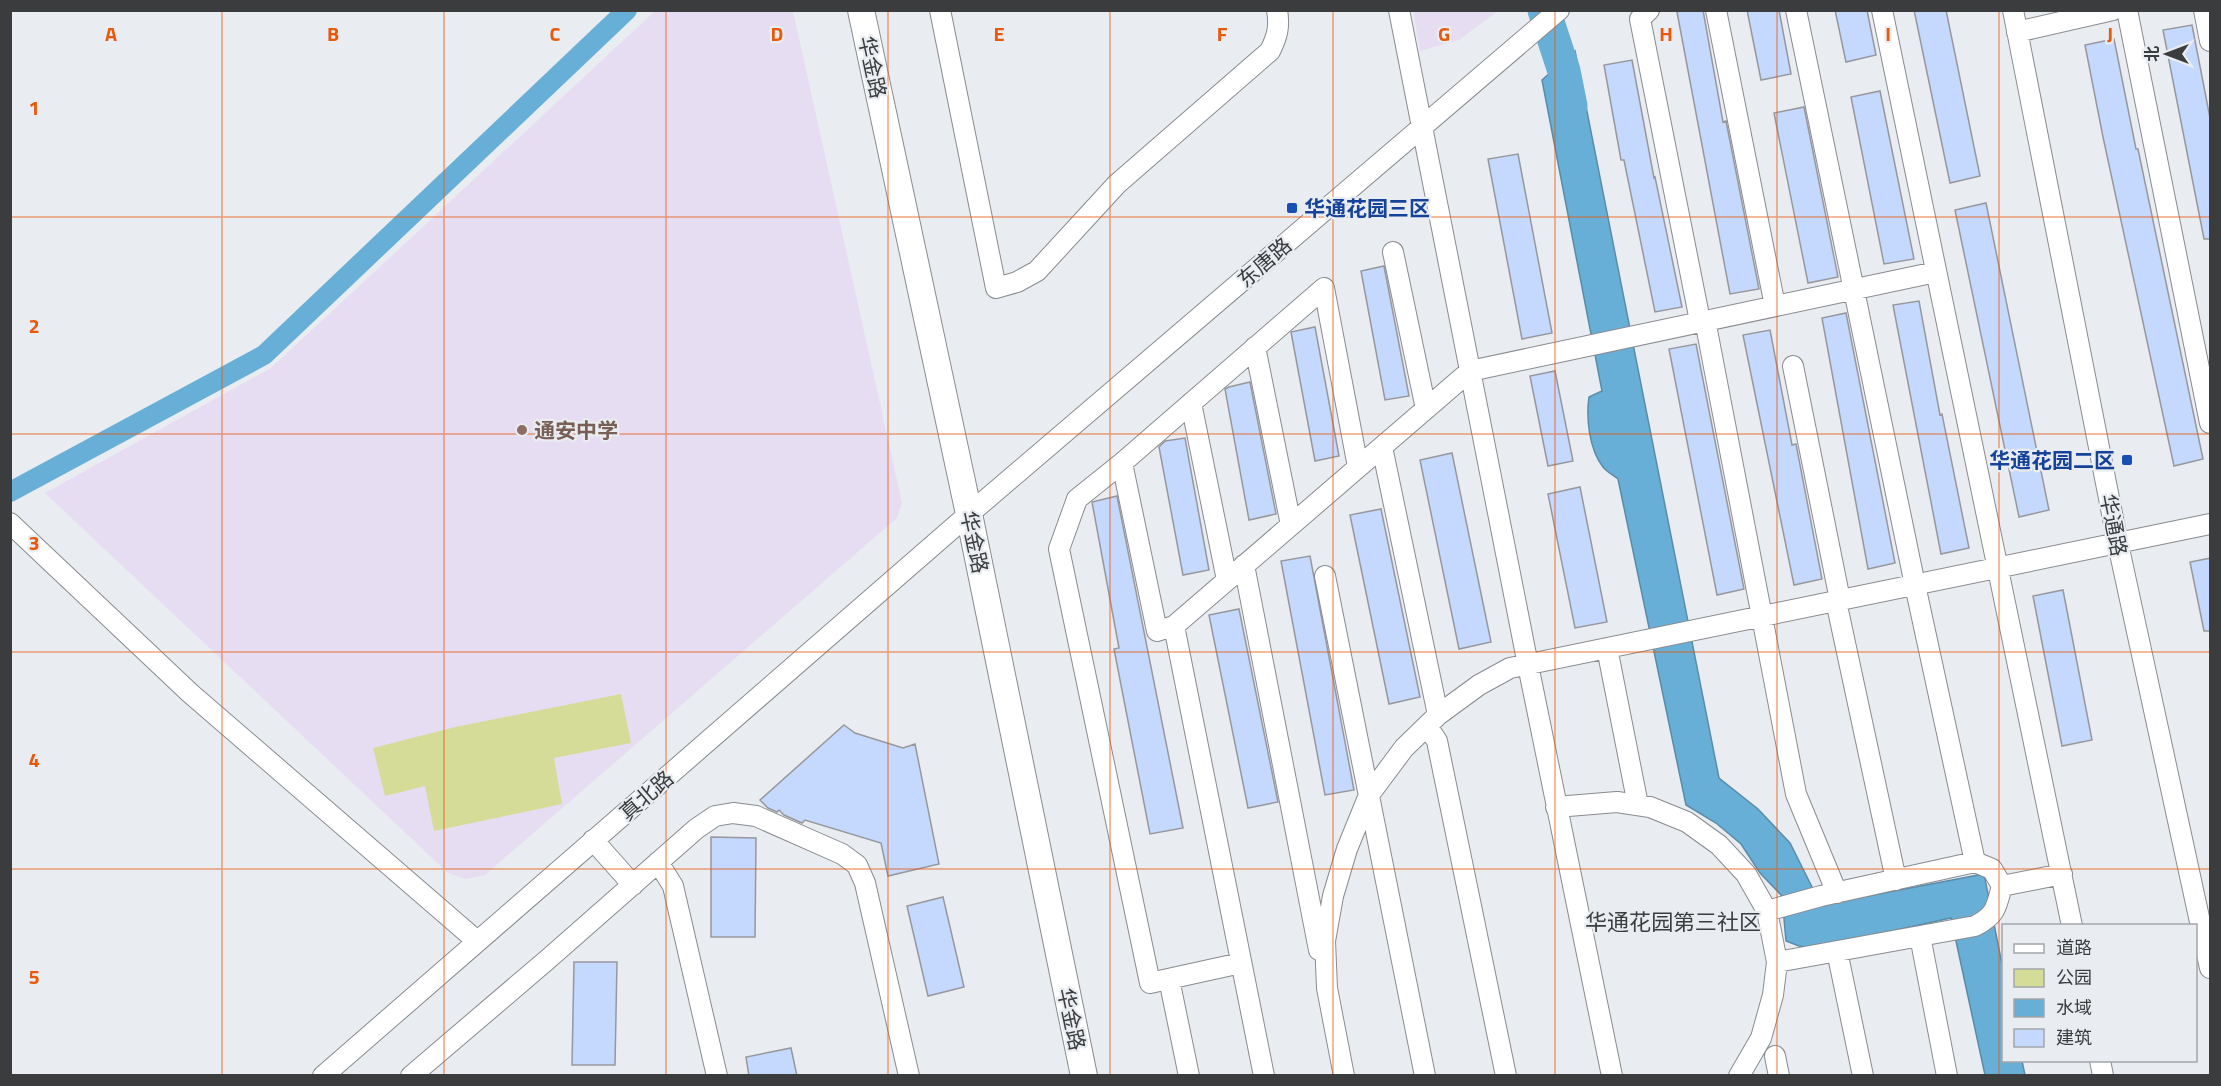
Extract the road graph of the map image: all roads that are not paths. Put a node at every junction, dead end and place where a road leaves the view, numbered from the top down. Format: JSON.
{"nodes":[{"id":1,"x":861,"y":10,"type":"edge"},
{"id":2,"x":940,"y":10,"type":"edge"},
{"id":3,"x":1277,"y":10,"type":"edge"},
{"id":4,"x":1399,"y":10,"type":"edge"},
{"id":5,"x":1559,"y":10,"type":"edge"},
{"id":6,"x":1649,"y":10,"type":"edge"},
{"id":7,"x":1716,"y":10,"type":"edge"},
{"id":8,"x":1796,"y":10,"type":"edge"},
{"id":9,"x":1882,"y":10,"type":"edge"},
{"id":10,"x":2013,"y":10,"type":"edge"},
{"id":11,"x":2112,"y":10,"type":"edge"},
{"id":12,"x":2127,"y":10,"type":"edge"},
{"id":13,"x":2204,"y":10,"type":"edge"},
{"id":14,"x":2018,"y":32,"type":"junction"},
{"id":15,"x":2211,"y":41,"type":"edge"},
{"id":16,"x":1422,"y":126,"type":"junction"},
{"id":17,"x":1393,"y":252,"type":"dead end"},
{"id":18,"x":1936,"y":272,"type":"junction"},
{"id":19,"x":1854,"y":290,"type":"junction"},
{"id":20,"x":1775,"y":306,"type":"junction"},
{"id":21,"x":1702,"y":321,"type":"junction"},
{"id":22,"x":1255,"y":347,"type":"junction"},
{"id":23,"x":1793,"y":366,"type":"dead end"},
{"id":24,"x":1470,"y":371,"type":"junction"},
{"id":25,"x":1191,"y":403,"type":"junction"},
{"id":26,"x":1426,"y":409,"type":"junction"},
{"id":27,"x":2211,"y":423,"type":"edge"},
{"id":28,"x":1382,"y":447,"type":"junction"},
{"id":29,"x":1122,"y":463,"type":"junction"},
{"id":30,"x":1358,"y":467,"type":"junction"},
{"id":31,"x":969,"y":514,"type":"junction"},
{"id":32,"x":2211,"y":524,"type":"edge"},
{"id":33,"x":1291,"y":525,"type":"junction"},
{"id":34,"x":15,"y":527,"type":"edge"},
{"id":35,"x":2118,"y":544,"type":"junction"},
{"id":36,"x":1244,"y":566,"type":"junction"},
{"id":37,"x":1998,"y":568,"type":"junction"},
{"id":38,"x":1325,"y":576,"type":"dead end"},
{"id":39,"x":1227,"y":580,"type":"junction"},
{"id":40,"x":1915,"y":585,"type":"junction"},
{"id":41,"x":1838,"y":600,"type":"junction"},
{"id":42,"x":1762,"y":615,"type":"junction"},
{"id":43,"x":1174,"y":626,"type":"junction"},
{"id":44,"x":1606,"y":648,"type":"junction"},
{"id":45,"x":1528,"y":665,"type":"junction"},
{"id":46,"x":1433,"y":721,"type":"junction"},
{"id":47,"x":1369,"y":795,"type":"junction"},
{"id":48,"x":1638,"y":805,"type":"junction"},
{"id":49,"x":1556,"y":807,"type":"junction"},
{"id":50,"x":593,"y":840,"type":"junction"},
{"id":51,"x":658,"y":862,"type":"junction"},
{"id":52,"x":1975,"y":862,"type":"junction"},
{"id":53,"x":1340,"y":873,"type":"junction"},
{"id":54,"x":2062,"y":874,"type":"junction"},
{"id":55,"x":1896,"y":880,"type":"junction"},
{"id":56,"x":1305,"y":882,"type":"junction"},
{"id":57,"x":633,"y":885,"type":"junction"},
{"id":58,"x":2002,"y":886,"type":"junction"},
{"id":59,"x":1829,"y":895,"type":"junction"},
{"id":60,"x":1773,"y":908,"type":"junction"},
{"id":61,"x":2072,"y":924,"type":"edge"},
{"id":62,"x":1920,"y":936,"type":"junction"},
{"id":63,"x":477,"y":941,"type":"junction"},
{"id":64,"x":1837,"y":951,"type":"junction"},
{"id":65,"x":1777,"y":962,"type":"junction"},
{"id":66,"x":1241,"y":963,"type":"junction"},
{"id":67,"x":2211,"y":968,"type":"edge"},
{"id":68,"x":1169,"y":979,"type":"junction"},
{"id":69,"x":1326,"y":988,"type":"junction"},
{"id":70,"x":1343,"y":1075,"type":"edge"},
{"id":71,"x":323,"y":1076,"type":"edge"},
{"id":72,"x":411,"y":1076,"type":"edge"},
{"id":73,"x":717,"y":1076,"type":"edge"},
{"id":74,"x":909,"y":1076,"type":"edge"},
{"id":75,"x":1084,"y":1076,"type":"edge"},
{"id":76,"x":1189,"y":1076,"type":"edge"},
{"id":77,"x":1264,"y":1076,"type":"edge"},
{"id":78,"x":1425,"y":1076,"type":"edge"},
{"id":79,"x":1506,"y":1076,"type":"edge"},
{"id":80,"x":1612,"y":1076,"type":"edge"},
{"id":81,"x":1739,"y":1076,"type":"edge"},
{"id":82,"x":1863,"y":1076,"type":"edge"},
{"id":83,"x":1947,"y":1076,"type":"edge"}],
"edges":[{"from":1,"to":31,"type":"main road","name":"华金路"},
{"from":2,"to":3,"type":"street"},
{"from":4,"to":16,"type":"street"},
{"from":5,"to":16,"type":"street","name":"东唐路"},
{"from":6,"to":21,"type":"street"},
{"from":7,"to":20,"type":"street"},
{"from":8,"to":19,"type":"street"},
{"from":9,"to":18,"type":"street"},
{"from":10,"to":14,"type":"street","name":"华通路"},
{"from":11,"to":14,"type":"street"},
{"from":12,"to":27,"type":"street"},
{"from":13,"to":15,"type":"street"},
{"from":14,"to":35,"type":"street","name":"华通路"},
{"from":16,"to":24,"type":"street"},
{"from":16,"to":31,"type":"street","name":"东唐路"},
{"from":17,"to":26,"type":"street"},
{"from":18,"to":19,"type":"street"},
{"from":18,"to":37,"type":"street"},
{"from":19,"to":20,"type":"street"},
{"from":19,"to":40,"type":"street"},
{"from":20,"to":21,"type":"street"},
{"from":21,"to":24,"type":"street"},
{"from":21,"to":42,"type":"street"},
{"from":22,"to":25,"type":"street"},
{"from":22,"to":30,"type":"street"},
{"from":22,"to":33,"type":"street"},
{"from":23,"to":41,"type":"street"},
{"from":24,"to":26,"type":"street"},
{"from":24,"to":45,"type":"street"},
{"from":25,"to":29,"type":"street"},
{"from":25,"to":39,"type":"street"},
{"from":26,"to":28,"type":"street"},
{"from":28,"to":30,"type":"street"},
{"from":28,"to":46,"type":"street"},
{"from":29,"to":43,"type":"street"},
{"from":29,"to":68,"type":"street"},
{"from":30,"to":33,"type":"street"},
{"from":31,"to":50,"type":"street","name":"真北路"},
{"from":31,"to":75,"type":"main road","name":"华金路"},
{"from":32,"to":35,"type":"street"},
{"from":33,"to":36,"type":"street"},
{"from":34,"to":63,"type":"street"},
{"from":35,"to":37,"type":"street"},
{"from":35,"to":67,"type":"street","name":"华通路"},
{"from":36,"to":39,"type":"street"},
{"from":36,"to":56,"type":"street"},
{"from":37,"to":40,"type":"street"},
{"from":37,"to":54,"type":"street"},
{"from":38,"to":47,"type":"street"},
{"from":39,"to":43,"type":"street"},
{"from":40,"to":41,"type":"street"},
{"from":40,"to":52,"type":"street"},
{"from":41,"to":42,"type":"street"},
{"from":41,"to":55,"type":"street"},
{"from":42,"to":44,"type":"street"},
{"from":42,"to":59,"type":"street"},
{"from":43,"to":66,"type":"street"},
{"from":44,"to":45,"type":"street"},
{"from":44,"to":48,"type":"street"},
{"from":45,"to":46,"type":"street"},
{"from":45,"to":49,"type":"street"},
{"from":46,"to":47,"type":"street"},
{"from":46,"to":79,"type":"street"},
{"from":47,"to":53,"type":"street"},
{"from":47,"to":78,"type":"street"},
{"from":48,"to":49,"type":"street"},
{"from":48,"to":60,"type":"street"},
{"from":49,"to":80,"type":"street"},
{"from":50,"to":57,"type":"street"},
{"from":50,"to":63,"type":"street","name":"真北路"},
{"from":51,"to":57,"type":"street"},
{"from":51,"to":73,"type":"street"},
{"from":51,"to":74,"type":"street"},
{"from":52,"to":55,"type":"street"},
{"from":52,"to":58,"type":"street"},
{"from":53,"to":56,"type":"street"},
{"from":53,"to":69,"type":"street"},
{"from":54,"to":58,"type":"street"},
{"from":54,"to":61,"type":"street"},
{"from":55,"to":59,"type":"street"},
{"from":56,"to":69,"type":"street"},
{"from":57,"to":72,"type":"street"},
{"from":58,"to":62,"type":"street"},
{"from":59,"to":60,"type":"street"},
{"from":60,"to":65,"type":"street"},
{"from":62,"to":64,"type":"street"},
{"from":62,"to":83,"type":"street"},
{"from":63,"to":71,"type":"street","name":"真北路"},
{"from":64,"to":65,"type":"street"},
{"from":64,"to":82,"type":"street"},
{"from":65,"to":81,"type":"street"},
{"from":66,"to":68,"type":"street"},
{"from":66,"to":77,"type":"street"},
{"from":68,"to":76,"type":"street"},
{"from":69,"to":70,"type":"street"}]}
